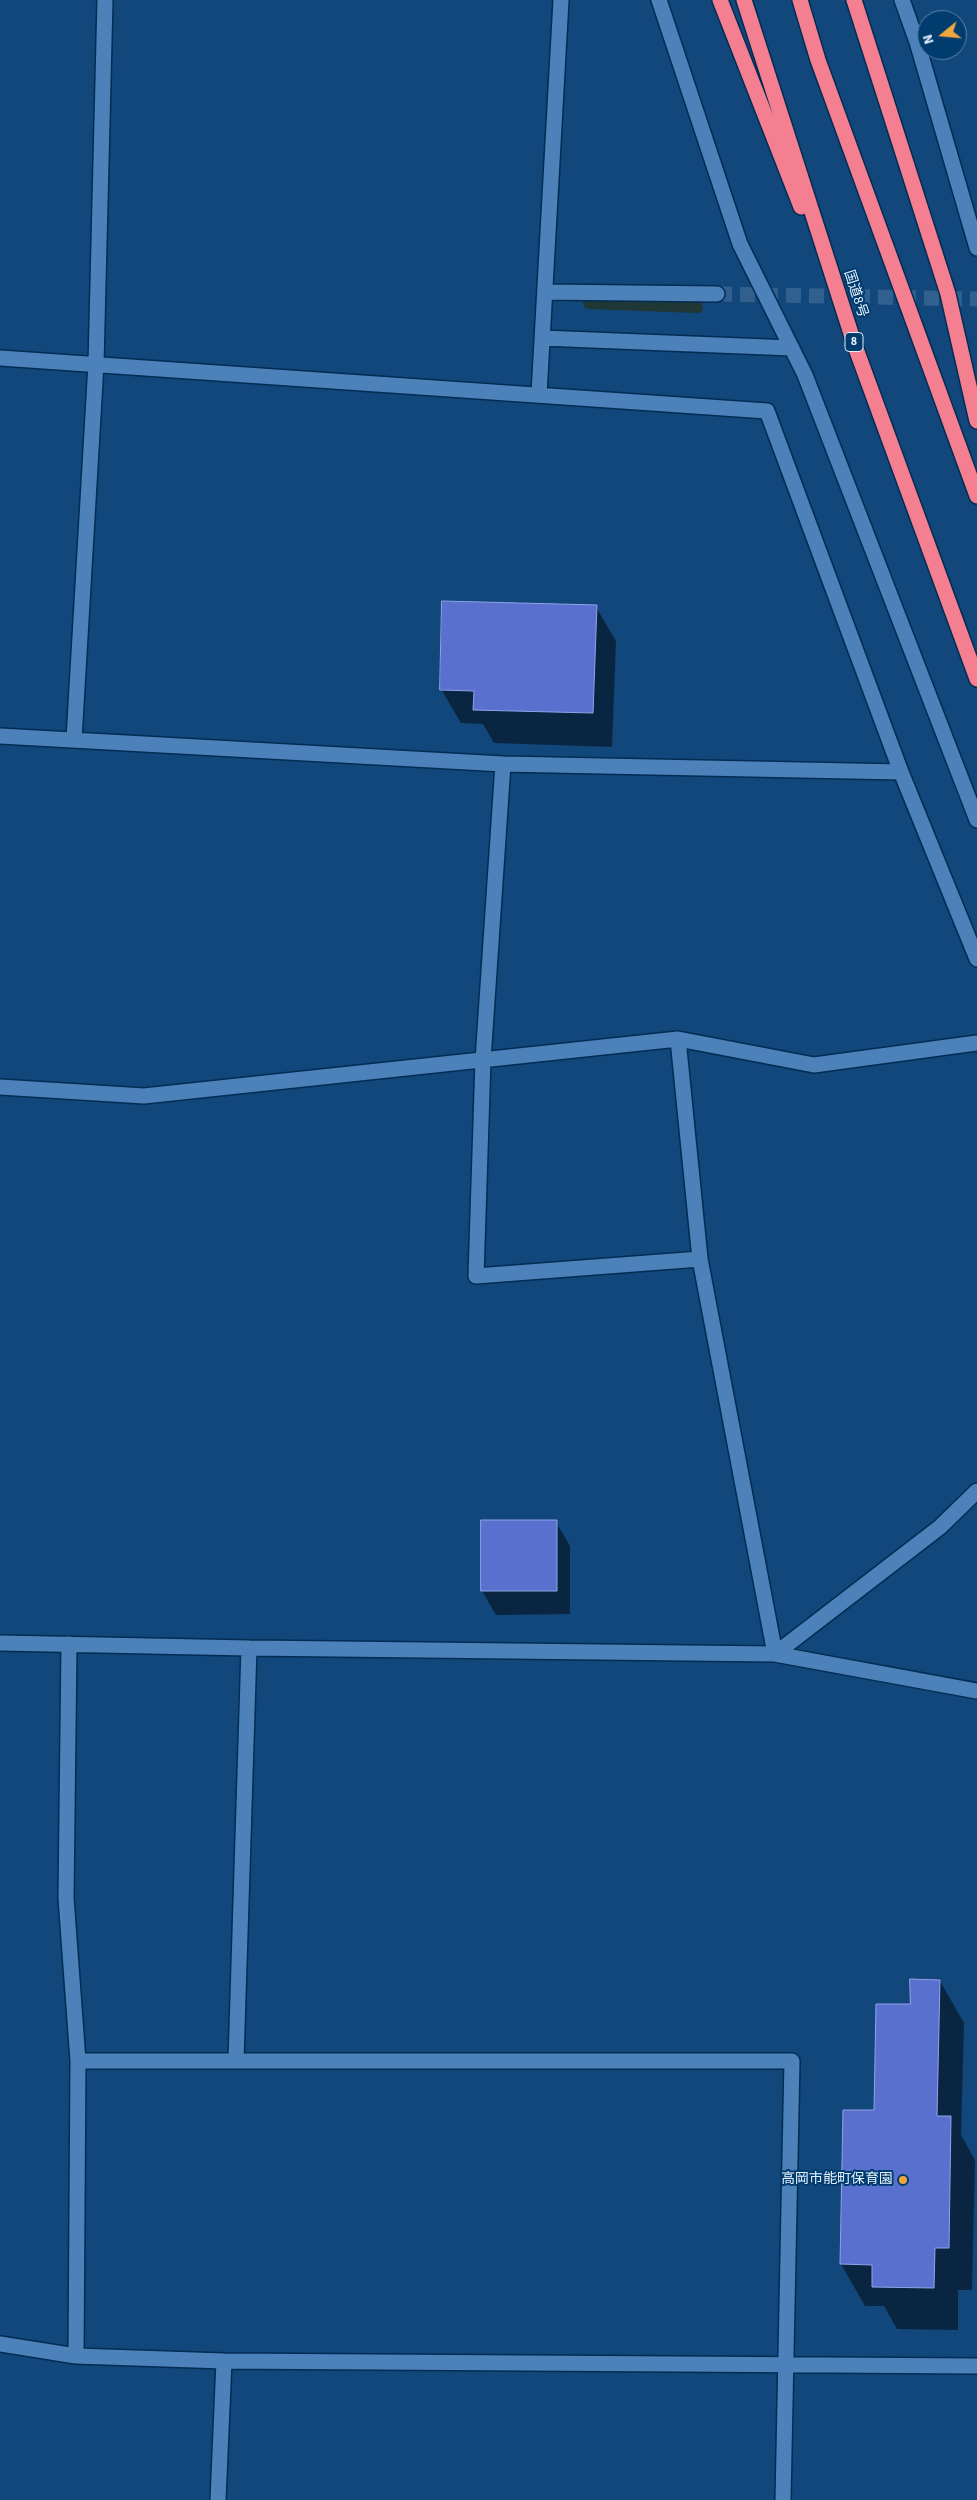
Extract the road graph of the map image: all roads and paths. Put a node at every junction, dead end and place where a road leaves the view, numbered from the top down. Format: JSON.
{"nodes":[{"id":1,"x":105,"y":0,"type":"edge"},
{"id":2,"x":561,"y":0,"type":"edge"},
{"id":3,"x":659,"y":0,"type":"edge"},
{"id":4,"x":720,"y":0,"type":"edge"},
{"id":5,"x":744,"y":0,"type":"edge"},
{"id":6,"x":800,"y":0,"type":"edge"},
{"id":7,"x":854,"y":0,"type":"edge"},
{"id":8,"x":902,"y":0,"type":"edge"},
{"id":9,"x":977,"y":248,"type":"edge"},
{"id":10,"x":546,"y":292,"type":"junction"},
{"id":11,"x":717,"y":294,"type":"tunnel mouth"},
{"id":12,"x":542,"y":338,"type":"junction"},
{"id":13,"x":855,"y":346,"type":"junction"},
{"id":14,"x":792,"y":348,"type":"junction"},
{"id":15,"x":0,"y":358,"type":"edge"},
{"id":16,"x":96,"y":364,"type":"junction"},
{"id":17,"x":539,"y":394,"type":"junction"},
{"id":18,"x":977,"y":421,"type":"edge"},
{"id":19,"x":977,"y":496,"type":"edge"},
{"id":20,"x":977,"y":679,"type":"edge"},
{"id":21,"x":0,"y":736,"type":"edge"},
{"id":22,"x":74,"y":739,"type":"junction"},
{"id":23,"x":503,"y":764,"type":"junction"},
{"id":24,"x":901,"y":772,"type":"junction"},
{"id":25,"x":977,"y":820,"type":"edge"},
{"id":26,"x":977,"y":959,"type":"edge"},
{"id":27,"x":678,"y":1039,"type":"junction"},
{"id":28,"x":977,"y":1043,"type":"edge"},
{"id":29,"x":483,"y":1060,"type":"junction"},
{"id":30,"x":0,"y":1087,"type":"edge"},
{"id":31,"x":700,"y":1258,"type":"junction"},
{"id":32,"x":977,"y":1491,"type":"edge"},
{"id":33,"x":0,"y":1642,"type":"edge"},
{"id":34,"x":69,"y":1644,"type":"junction"},
{"id":35,"x":249,"y":1648,"type":"junction"},
{"id":36,"x":775,"y":1654,"type":"junction"},
{"id":37,"x":977,"y":1691,"type":"edge"},
{"id":38,"x":236,"y":2060,"type":"junction"},
{"id":39,"x":78,"y":2061,"type":"junction"},
{"id":40,"x":0,"y":2344,"type":"edge"},
{"id":41,"x":76,"y":2356,"type":"junction"},
{"id":42,"x":224,"y":2361,"type":"junction"},
{"id":43,"x":785,"y":2365,"type":"junction"},
{"id":44,"x":977,"y":2366,"type":"edge"},
{"id":45,"x":218,"y":2500,"type":"edge"},
{"id":46,"x":783,"y":2500,"type":"edge"}],
"edges":[{"from":1,"to":16,"type":"street"},
{"from":2,"to":10,"type":"street"},
{"from":3,"to":14,"type":"street"},
{"from":4,"to":13,"type":"highway","number":"8"},
{"from":5,"to":13,"type":"highway","name":"国道8号","number":"8"},
{"from":6,"to":19,"type":"highway"},
{"from":7,"to":18,"type":"highway"},
{"from":8,"to":9,"type":"street"},
{"from":10,"to":11,"type":"street"},
{"from":10,"to":12,"type":"street"},
{"from":12,"to":14,"type":"street"},
{"from":12,"to":17,"type":"street"},
{"from":13,"to":20,"type":"highway","name":"国道8号","number":"8"},
{"from":14,"to":25,"type":"street"},
{"from":15,"to":16,"type":"street"},
{"from":16,"to":17,"type":"street"},
{"from":16,"to":22,"type":"street"},
{"from":17,"to":24,"type":"street"},
{"from":21,"to":22,"type":"street"},
{"from":22,"to":23,"type":"street"},
{"from":23,"to":24,"type":"street"},
{"from":23,"to":29,"type":"street"},
{"from":24,"to":26,"type":"street"},
{"from":27,"to":28,"type":"street"},
{"from":27,"to":29,"type":"street"},
{"from":27,"to":31,"type":"street"},
{"from":29,"to":30,"type":"street"},
{"from":29,"to":31,"type":"street"},
{"from":31,"to":36,"type":"street"},
{"from":32,"to":36,"type":"street"},
{"from":33,"to":34,"type":"street"},
{"from":34,"to":35,"type":"street"},
{"from":34,"to":39,"type":"street"},
{"from":35,"to":36,"type":"street"},
{"from":35,"to":38,"type":"street"},
{"from":36,"to":37,"type":"street"},
{"from":38,"to":39,"type":"street"},
{"from":38,"to":43,"type":"street"},
{"from":39,"to":41,"type":"street"},
{"from":40,"to":41,"type":"street"},
{"from":41,"to":42,"type":"street"},
{"from":42,"to":43,"type":"street"},
{"from":42,"to":45,"type":"street"},
{"from":43,"to":44,"type":"street"},
{"from":43,"to":46,"type":"street"}]}
